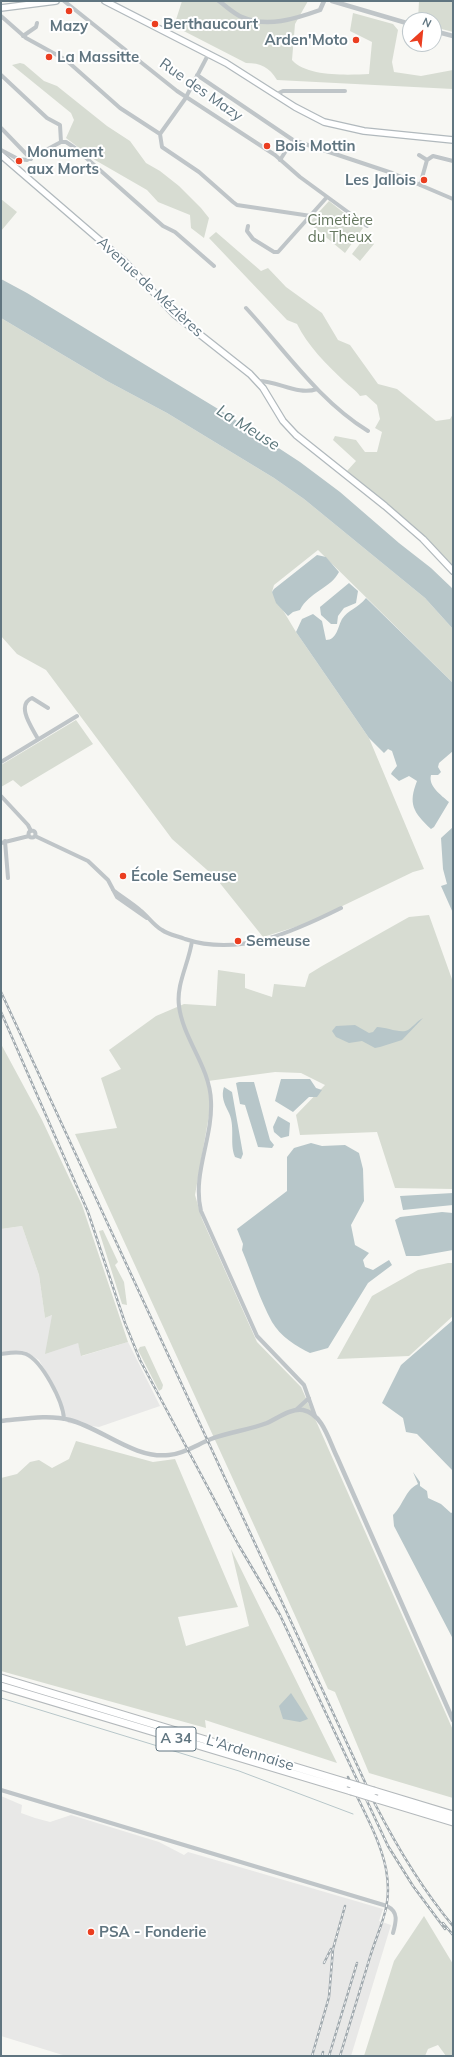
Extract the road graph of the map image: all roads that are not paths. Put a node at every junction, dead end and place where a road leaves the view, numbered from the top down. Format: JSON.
{"nodes":[{"id":1,"x":56,"y":1,"type":"edge"},
{"id":2,"x":64,"y":1,"type":"edge"},
{"id":3,"x":219,"y":1,"type":"edge"},
{"id":4,"x":324,"y":1,"type":"edge"},
{"id":5,"x":332,"y":1,"type":"edge"},
{"id":6,"x":109,"y":2,"type":"edge"},
{"id":7,"x":1,"y":8,"type":"edge"},
{"id":8,"x":1,"y":16,"type":"edge"},
{"id":9,"x":402,"y":22,"type":"edge"},
{"id":10,"x":37,"y":23,"type":"dead end"},
{"id":11,"x":442,"y":33,"type":"edge"},
{"id":12,"x":23,"y":36,"type":"junction"},
{"id":13,"x":453,"y":36,"type":"edge"},
{"id":14,"x":208,"y":55,"type":"junction"},
{"id":15,"x":1,"y":75,"type":"edge"},
{"id":16,"x":197,"y":75,"type":"junction"},
{"id":17,"x":345,"y":91,"type":"dead end"},
{"id":18,"x":275,"y":95,"type":"junction"},
{"id":19,"x":186,"y":97,"type":"junction"},
{"id":20,"x":1,"y":128,"type":"edge"},
{"id":21,"x":160,"y":134,"type":"junction"},
{"id":22,"x":293,"y":140,"type":"junction"},
{"id":23,"x":453,"y":140,"type":"edge"},
{"id":24,"x":61,"y":142,"type":"junction"},
{"id":25,"x":1,"y":150,"type":"edge"},
{"id":26,"x":1,"y":155,"type":"edge"},
{"id":27,"x":420,"y":155,"type":"dead end"},
{"id":28,"x":31,"y":159,"type":"junction"},
{"id":29,"x":280,"y":160,"type":"junction"},
{"id":30,"x":427,"y":160,"type":"junction"},
{"id":31,"x":453,"y":161,"type":"edge"},
{"id":32,"x":420,"y":185,"type":"junction"},
{"id":33,"x":326,"y":197,"type":"junction"},
{"id":34,"x":453,"y":199,"type":"edge"},
{"id":35,"x":311,"y":216,"type":"junction"},
{"id":36,"x":248,"y":226,"type":"dead end"},
{"id":37,"x":366,"y":226,"type":"dead end"},
{"id":38,"x":214,"y":266,"type":"dead end"},
{"id":39,"x":246,"y":308,"type":"dead end"},
{"id":40,"x":257,"y":380,"type":"junction"},
{"id":41,"x":317,"y":389,"type":"junction"},
{"id":42,"x":368,"y":430,"type":"dead end"},
{"id":43,"x":453,"y":571,"type":"edge"},
{"id":44,"x":48,"y":708,"type":"dead end"},
{"id":45,"x":77,"y":716,"type":"dead end"},
{"id":46,"x":38,"y":739,"type":"junction"},
{"id":47,"x":1,"y":762,"type":"edge"},
{"id":48,"x":1,"y":796,"type":"edge"},
{"id":49,"x":31,"y":831,"type":"junction"},
{"id":50,"x":28,"y":836,"type":"junction"},
{"id":51,"x":35,"y":836,"type":"junction"},
{"id":52,"x":3,"y":842,"type":"edge"},
{"id":53,"x":8,"y":878,"type":"dead end"},
{"id":54,"x":341,"y":908,"type":"dead end"},
{"id":55,"x":192,"y":941,"type":"junction"},
{"id":56,"x":1,"y":1354,"type":"edge"},
{"id":57,"x":309,"y":1398,"type":"junction"},
{"id":58,"x":297,"y":1409,"type":"junction"},
{"id":59,"x":315,"y":1416,"type":"junction"},
{"id":60,"x":64,"y":1418,"type":"junction"},
{"id":61,"x":1,"y":1421,"type":"edge"},
{"id":62,"x":1,"y":1678,"type":"edge"},
{"id":63,"x":1,"y":1686,"type":"edge"},
{"id":64,"x":453,"y":1720,"type":"edge"},
{"id":65,"x":1,"y":1790,"type":"edge"},
{"id":66,"x":453,"y":1815,"type":"edge"},
{"id":67,"x":453,"y":1822,"type":"edge"},
{"id":68,"x":393,"y":1933,"type":"dead end"}],
"edges":[{"from":1,"to":7,"type":"main road"},
{"from":2,"to":19,"type":"street","name":"Rue des Mazy"},
{"from":3,"to":4,"type":"street"},
{"from":5,"to":9,"type":"street"},
{"from":6,"to":14,"type":"main road"},
{"from":8,"to":12,"type":"street"},
{"from":10,"to":12,"type":"street"},
{"from":11,"to":13,"type":"street"},
{"from":12,"to":21,"type":"street"},
{"from":14,"to":16,"type":"street"},
{"from":14,"to":18,"type":"main road"},
{"from":15,"to":24,"type":"street"},
{"from":16,"to":19,"type":"street"},
{"from":16,"to":22,"type":"street"},
{"from":17,"to":18,"type":"street"},
{"from":18,"to":23,"type":"main road"},
{"from":19,"to":21,"type":"street"},
{"from":19,"to":29,"type":"street","name":"Rue des Mazy"},
{"from":20,"to":28,"type":"street"},
{"from":21,"to":35,"type":"street"},
{"from":22,"to":29,"type":"street"},
{"from":22,"to":32,"type":"street"},
{"from":24,"to":28,"type":"street"},
{"from":24,"to":38,"type":"street"},
{"from":25,"to":28,"type":"street"},
{"from":26,"to":40,"type":"main road","name":"Avenue de Mézières"},
{"from":27,"to":30,"type":"street"},
{"from":29,"to":33,"type":"street","name":"Rue des Mazy"},
{"from":30,"to":31,"type":"street"},
{"from":30,"to":32,"type":"street"},
{"from":32,"to":34,"type":"street"},
{"from":33,"to":35,"type":"street"},
{"from":33,"to":37,"type":"street","name":"Rue des Mazy"},
{"from":35,"to":36,"type":"street"},
{"from":39,"to":41,"type":"street"},
{"from":40,"to":41,"type":"street"},
{"from":40,"to":43,"type":"main road","name":"Avenue de Mézières"},
{"from":41,"to":42,"type":"street"},
{"from":44,"to":46,"type":"street"},
{"from":45,"to":46,"type":"street"},
{"from":46,"to":47,"type":"street"},
{"from":48,"to":49,"type":"street"},
{"from":49,"to":50,"type":"street"},
{"from":49,"to":51,"type":"street"},
{"from":50,"to":51,"type":"street"},
{"from":50,"to":52,"type":"street"},
{"from":51,"to":55,"type":"street"},
{"from":52,"to":53,"type":"street"},
{"from":54,"to":55,"type":"street"},
{"from":55,"to":57,"type":"street"},
{"from":56,"to":60,"type":"street"},
{"from":57,"to":58,"type":"street"},
{"from":57,"to":59,"type":"street"},
{"from":58,"to":59,"type":"street"},
{"from":58,"to":60,"type":"street"},
{"from":59,"to":64,"type":"street"},
{"from":60,"to":61,"type":"street"},
{"from":62,"to":66,"type":"highway","name":"L'Ardennaise","number":"A 34","bridge":true},
{"from":63,"to":67,"type":"highway","name":"L'Ardennaise","number":"A 34","bridge":true},
{"from":65,"to":68,"type":"street"}]}
